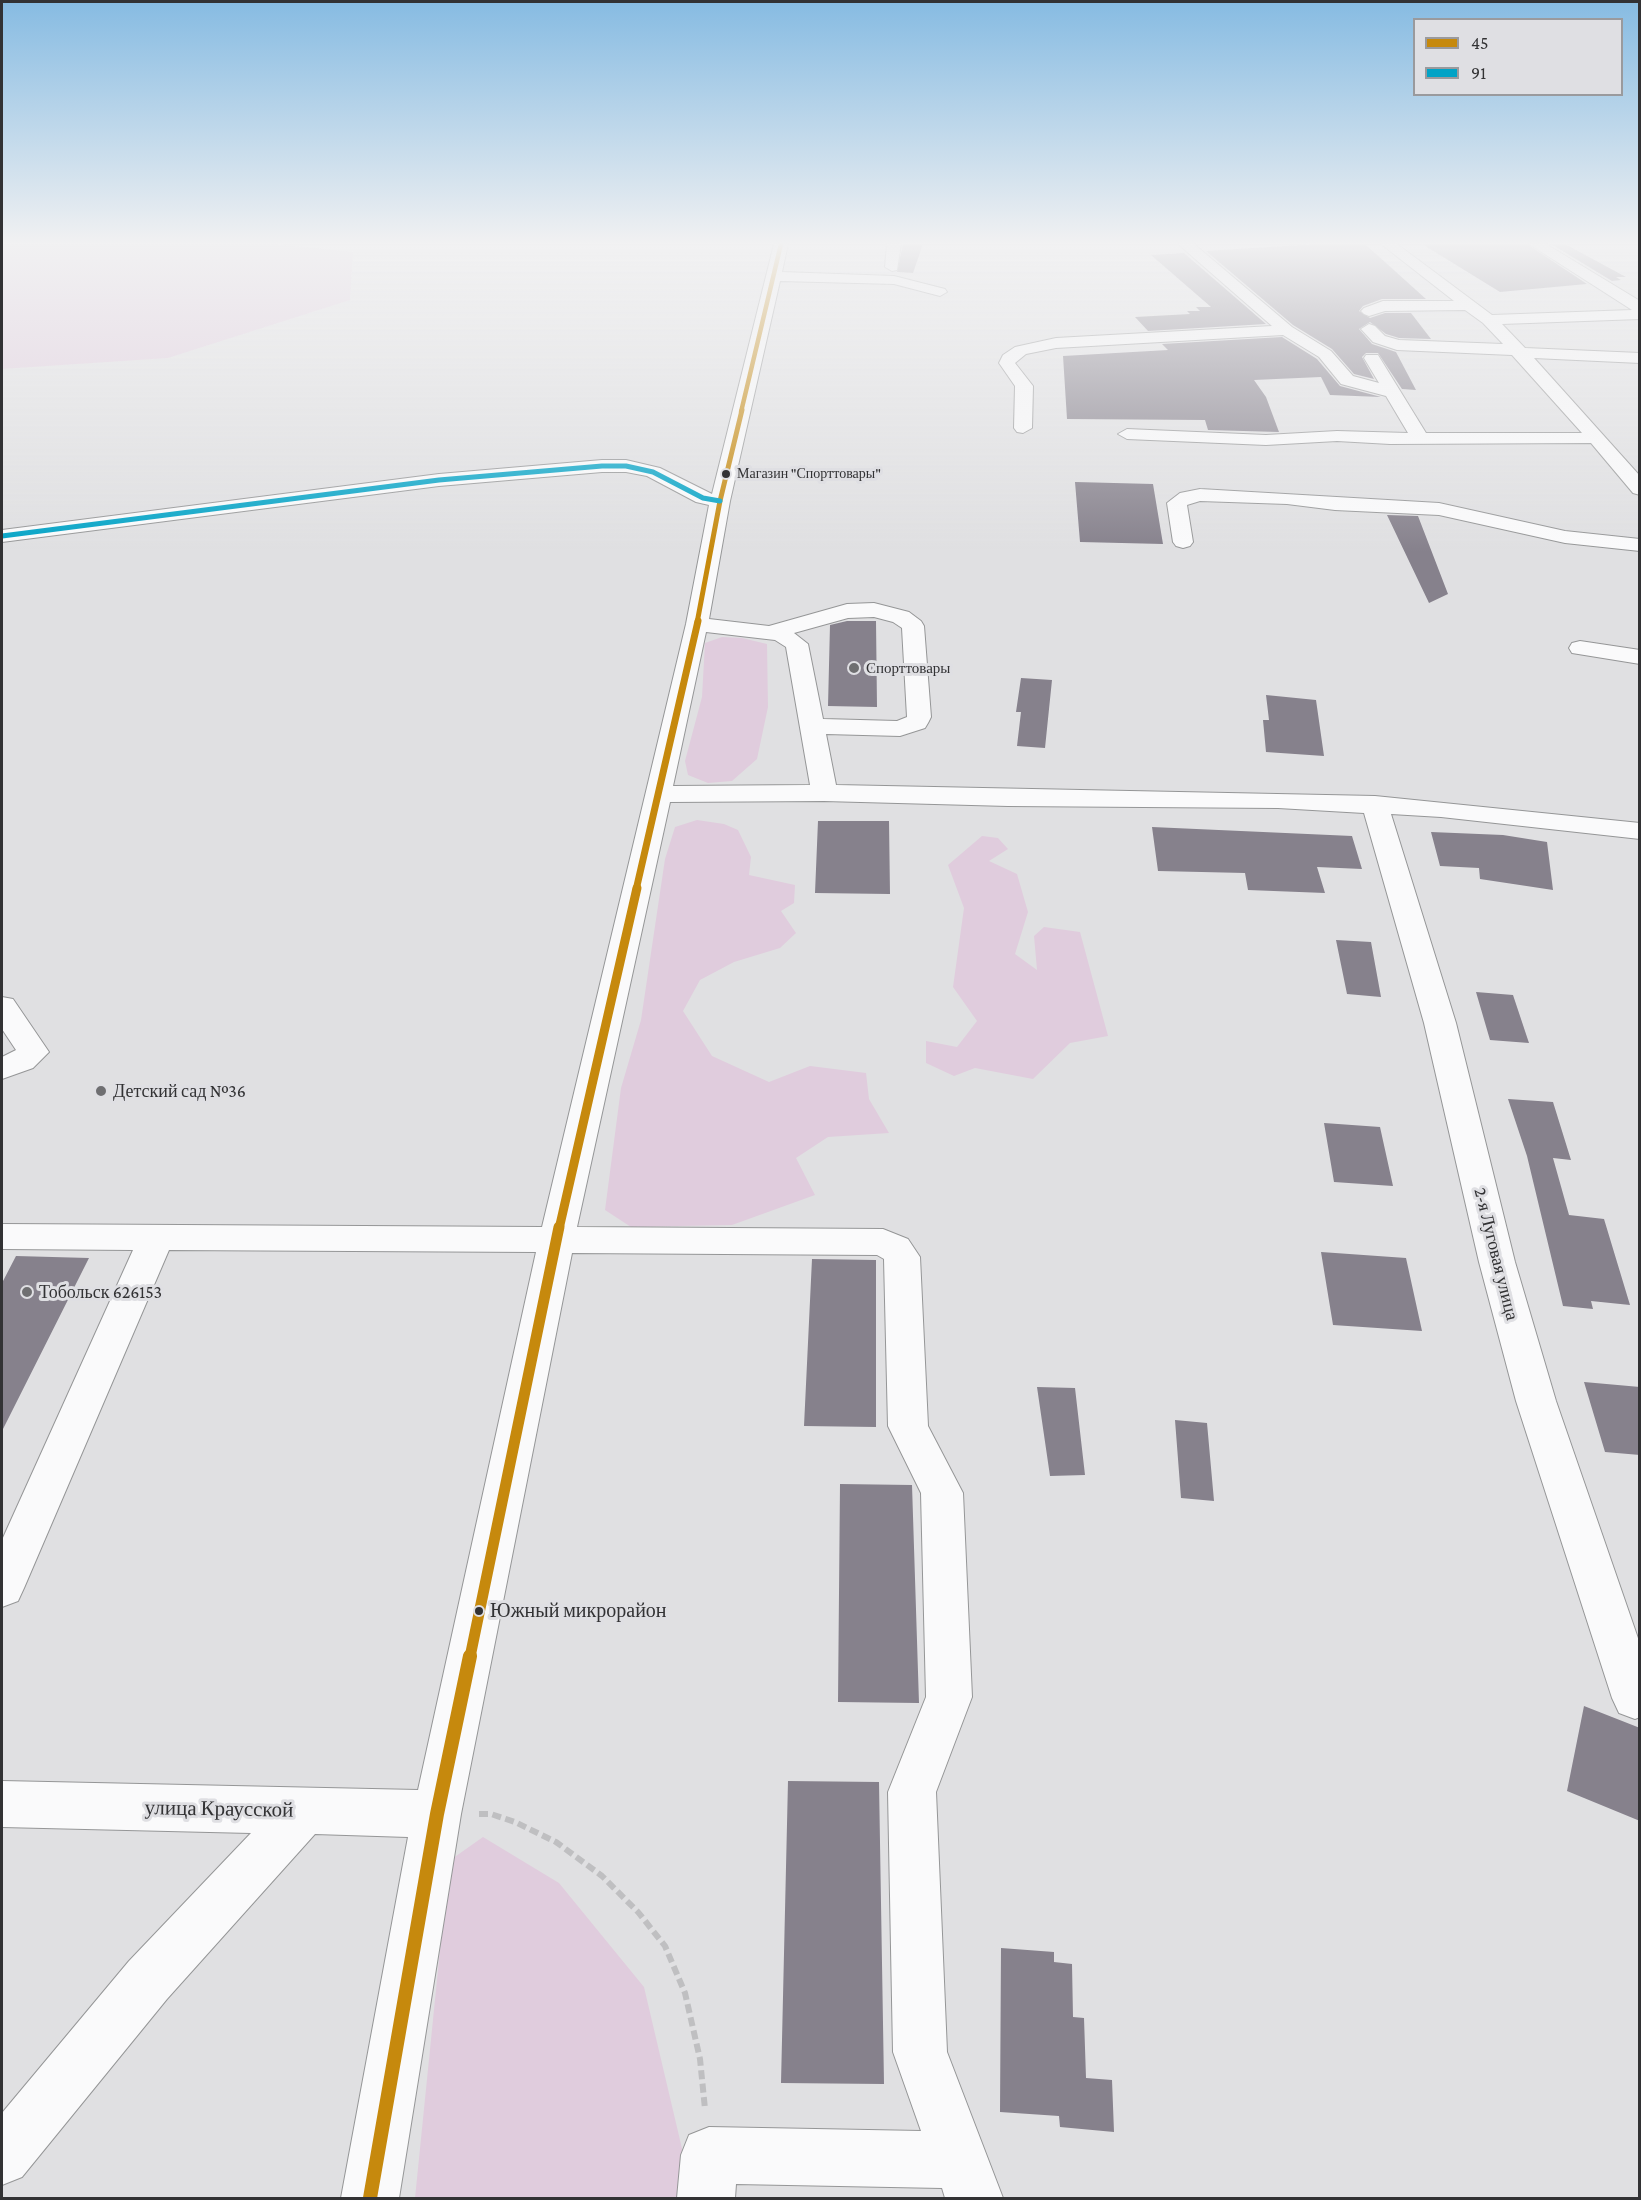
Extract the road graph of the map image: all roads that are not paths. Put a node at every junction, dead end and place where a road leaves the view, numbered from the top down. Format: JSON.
{"nodes":[{"id":1,"x":757,"y":347,"type":"edge"},
{"id":2,"x":1038,"y":347,"type":"edge"},
{"id":3,"x":1313,"y":347,"type":"edge"},
{"id":4,"x":1426,"y":347,"type":"edge"},
{"id":5,"x":1515,"y":347,"type":"edge"},
{"id":6,"x":1520,"y":352,"type":"junction"},
{"id":7,"x":1581,"y":355,"type":"junction"},
{"id":8,"x":1372,"y":358,"type":"dead end"},
{"id":9,"x":1640,"y":358,"type":"edge"},
{"id":10,"x":1640,"y":368,"type":"edge"},
{"id":11,"x":1392,"y":392,"type":"junction"},
{"id":12,"x":1023,"y":428,"type":"dead end"},
{"id":13,"x":1127,"y":434,"type":"dead end"},
{"id":14,"x":1420,"y":438,"type":"junction"},
{"id":15,"x":1596,"y":438,"type":"junction"},
{"id":16,"x":1640,"y":489,"type":"edge"},
{"id":17,"x":720,"y":501,"type":"junction"},
{"id":18,"x":2,"y":536,"type":"edge"},
{"id":19,"x":1183,"y":542,"type":"dead end"},
{"id":20,"x":1640,"y":545,"type":"edge"},
{"id":21,"x":697,"y":624,"type":"junction"},
{"id":22,"x":768,"y":633,"type":"junction"},
{"id":23,"x":1580,"y":648,"type":"dead end"},
{"id":24,"x":1640,"y":657,"type":"edge"},
{"id":25,"x":812,"y":726,"type":"junction"},
{"id":26,"x":824,"y":793,"type":"junction"},
{"id":27,"x":657,"y":794,"type":"junction"},
{"id":28,"x":1375,"y":804,"type":"junction"},
{"id":29,"x":1640,"y":831,"type":"edge"},
{"id":30,"x":2,"y":1006,"type":"edge"},
{"id":31,"x":2,"y":1069,"type":"edge"},
{"id":32,"x":2,"y":1236,"type":"edge"},
{"id":33,"x":156,"y":1238,"type":"junction"},
{"id":34,"x":556,"y":1242,"type":"junction"},
{"id":35,"x":2,"y":1588,"type":"edge"},
{"id":36,"x":1635,"y":1698,"type":"dead end"},
{"id":37,"x":2,"y":1804,"type":"edge"},
{"id":38,"x":304,"y":1811,"type":"junction"},
{"id":39,"x":437,"y":1814,"type":"junction"},
{"id":40,"x":2,"y":2157,"type":"edge"},
{"id":41,"x":707,"y":2177,"type":"edge"},
{"id":42,"x":967,"y":2179,"type":"edge"},
{"id":43,"x":369,"y":2199,"type":"edge"}],
"edges":[{"from":1,"to":17,"type":"street"},
{"from":2,"to":12,"type":"street"},
{"from":3,"to":11,"type":"street"},
{"from":4,"to":6,"type":"street"},
{"from":5,"to":6,"type":"street"},
{"from":6,"to":7,"type":"street"},
{"from":6,"to":15,"type":"street"},
{"from":7,"to":9,"type":"street"},
{"from":7,"to":10,"type":"street"},
{"from":8,"to":11,"type":"street"},
{"from":11,"to":14,"type":"street"},
{"from":13,"to":14,"type":"street"},
{"from":14,"to":15,"type":"street"},
{"from":15,"to":16,"type":"street"},
{"from":17,"to":18,"type":"street"},
{"from":17,"to":21,"type":"street"},
{"from":19,"to":20,"type":"street"},
{"from":21,"to":22,"type":"street"},
{"from":21,"to":27,"type":"street"},
{"from":22,"to":25,"type":"street"},
{"from":22,"to":25,"type":"street"},
{"from":23,"to":24,"type":"street"},
{"from":25,"to":26,"type":"street"},
{"from":26,"to":27,"type":"street"},
{"from":26,"to":28,"type":"street"},
{"from":27,"to":34,"type":"street"},
{"from":28,"to":29,"type":"street"},
{"from":28,"to":36,"type":"street","name":"2-я Луговая улица"},
{"from":30,"to":31,"type":"street"},
{"from":32,"to":33,"type":"street"},
{"from":33,"to":34,"type":"street"},
{"from":33,"to":35,"type":"street"},
{"from":34,"to":39,"type":"street"},
{"from":34,"to":42,"type":"street"},
{"from":37,"to":38,"type":"street","name":"улица Краусской"},
{"from":38,"to":39,"type":"street","name":"улица Краусской"},
{"from":38,"to":40,"type":"street"},
{"from":39,"to":43,"type":"street"},
{"from":41,"to":42,"type":"street"}]}
